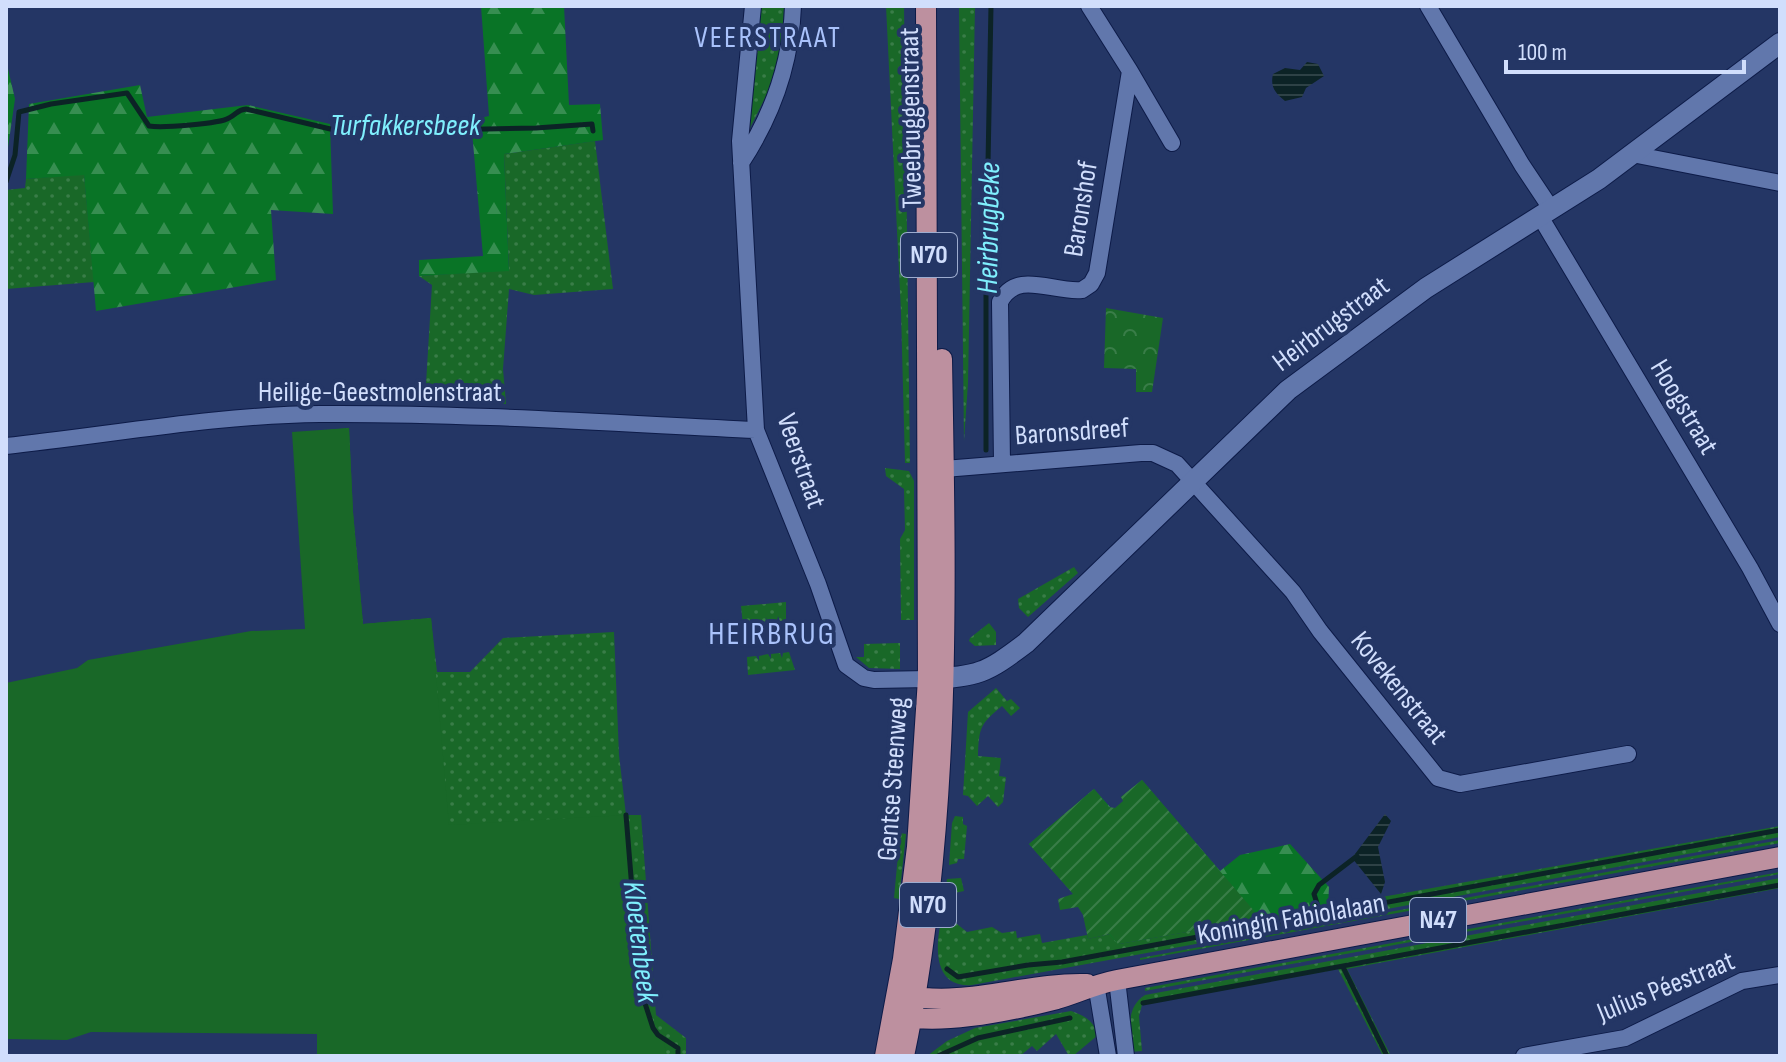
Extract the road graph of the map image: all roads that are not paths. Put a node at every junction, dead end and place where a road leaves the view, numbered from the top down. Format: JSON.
{"nodes":[{"id":1,"x":753,"y":6,"type":"edge"},
{"id":2,"x":793,"y":6,"type":"edge"},
{"id":3,"x":926,"y":6,"type":"edge"},
{"id":4,"x":938,"y":6,"type":"edge"},
{"id":5,"x":1089,"y":6,"type":"edge"},
{"id":6,"x":1428,"y":6,"type":"edge"},
{"id":7,"x":1780,"y":43,"type":"edge"},
{"id":8,"x":1130,"y":71,"type":"junction"},
{"id":9,"x":1172,"y":143,"type":"dead end"},
{"id":10,"x":1632,"y":154,"type":"junction"},
{"id":11,"x":741,"y":163,"type":"junction"},
{"id":12,"x":1780,"y":183,"type":"edge"},
{"id":13,"x":1547,"y":214,"type":"junction"},
{"id":14,"x":756,"y":430,"type":"junction"},
{"id":15,"x":6,"y":446,"type":"edge"},
{"id":16,"x":1002,"y":463,"type":"junction"},
{"id":17,"x":944,"y":469,"type":"junction"},
{"id":18,"x":1195,"y":482,"type":"junction"},
{"id":19,"x":929,"y":503,"type":"joint"},
{"id":20,"x":1780,"y":624,"type":"edge"},
{"id":21,"x":937,"y":678,"type":"junction"},
{"id":22,"x":1628,"y":754,"type":"dead end"},
{"id":23,"x":1780,"y":857,"type":"edge"},
{"id":24,"x":1780,"y":975,"type":"edge"},
{"id":25,"x":1117,"y":980,"type":"junction"},
{"id":26,"x":1096,"y":984,"type":"junction"},
{"id":27,"x":904,"y":1006,"type":"junction"},
{"id":28,"x":885,"y":1056,"type":"edge"},
{"id":29,"x":904,"y":1056,"type":"edge"},
{"id":30,"x":1108,"y":1056,"type":"edge"},
{"id":31,"x":1126,"y":1056,"type":"edge"},
{"id":32,"x":1524,"y":1056,"type":"edge"}],
"edges":[{"from":1,"to":11,"type":"street","name":"Veerstraat"},
{"from":2,"to":11,"type":"street"},
{"from":3,"to":19,"type":"main road","name":"Tweebruggenstraat","number":"N70"},
{"from":4,"to":17,"type":"main road","name":"Tweebruggenstraat","number":"N70"},
{"from":5,"to":8,"type":"street"},
{"from":6,"to":13,"type":"street","name":"Hoogstraat"},
{"from":7,"to":10,"type":"street","name":"Heirbrugstraat"},
{"from":8,"to":9,"type":"street"},
{"from":8,"to":16,"type":"street","name":"Baronshof"},
{"from":10,"to":12,"type":"street"},
{"from":10,"to":13,"type":"street","name":"Heirbrugstraat"},
{"from":11,"to":14,"type":"street","name":"Veerstraat"},
{"from":13,"to":18,"type":"street","name":"Heirbrugstraat"},
{"from":13,"to":20,"type":"street","name":"Hoogstraat"},
{"from":14,"to":15,"type":"street","name":"Heilige-Geestmolenstraat"},
{"from":14,"to":21,"type":"street","name":"Veerstraat"},
{"from":16,"to":17,"type":"street","name":"Baronsdreef"},
{"from":16,"to":18,"type":"street","name":"Baronsdreef"},
{"from":17,"to":21,"type":"main road","name":"Gentse Steenweg","number":"N70"},
{"from":18,"to":21,"type":"street","name":"Heirbrugstraat"},
{"from":18,"to":22,"type":"street","name":"Kovekenstraat"},
{"from":19,"to":21,"type":"main road","name":"Gentse Steenweg","number":"N70"},
{"from":21,"to":27,"type":"main road","name":"Gentse Steenweg","number":"N70"},
{"from":21,"to":27,"type":"main road","name":"Gentse Steenweg","number":"N70"},
{"from":23,"to":25,"type":"main road","name":"Koningin Fabiolalaan","number":"N47"},
{"from":24,"to":32,"type":"street","name":"Julius Péestraat"},
{"from":25,"to":26,"type":"main road","name":"Koningin Fabiolalaan","number":"N47"},
{"from":25,"to":31,"type":"street"},
{"from":26,"to":27,"type":"main road","name":"Koningin Fabiolalaan","number":"N47"},
{"from":26,"to":30,"type":"street"},
{"from":27,"to":28,"type":"main road","name":"Gentse Steenweg","number":"N70"},
{"from":27,"to":29,"type":"main road","name":"Gentse Steenweg","number":"N70"}]}
